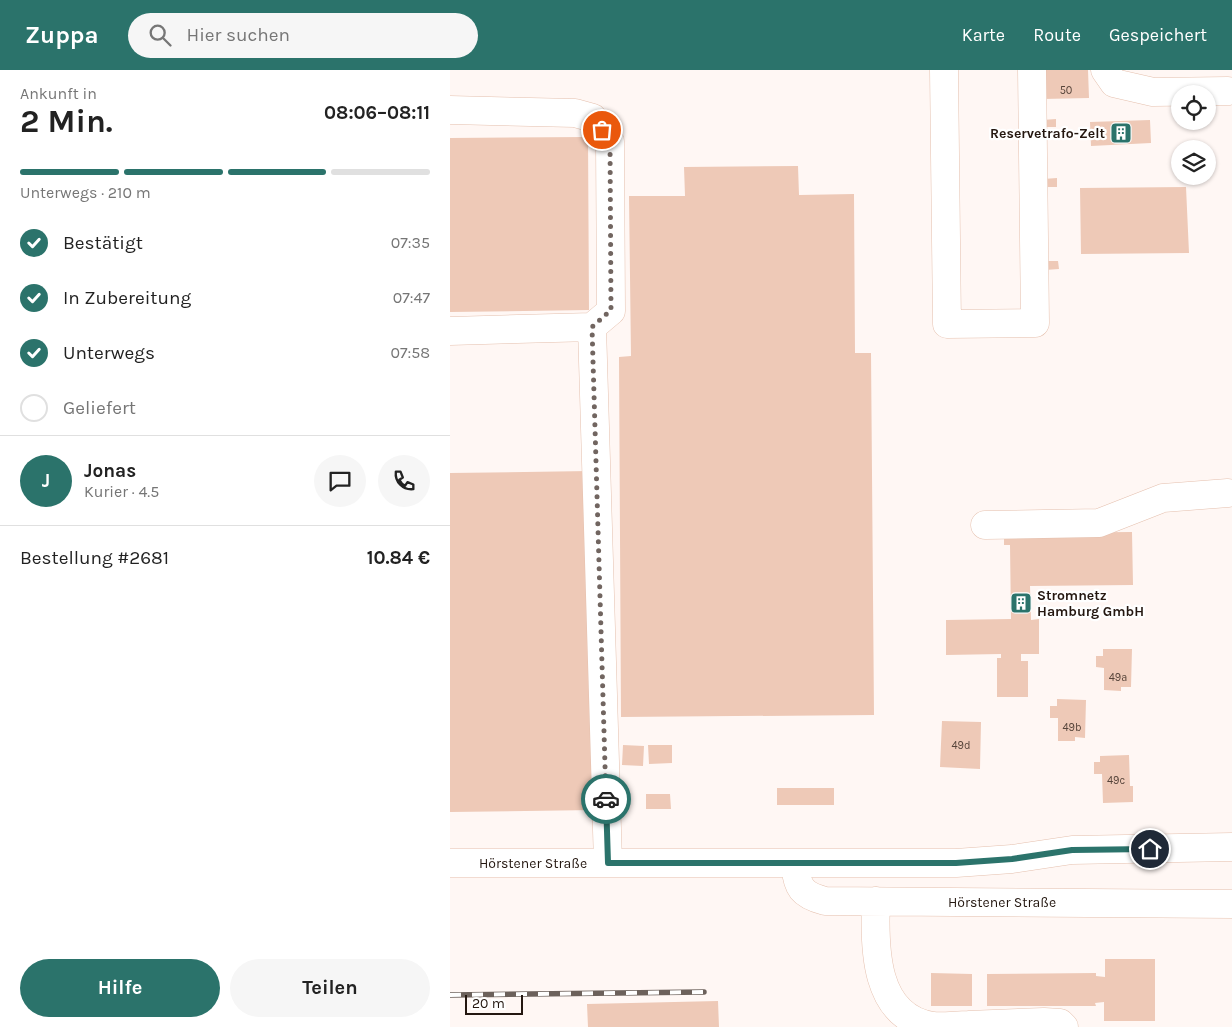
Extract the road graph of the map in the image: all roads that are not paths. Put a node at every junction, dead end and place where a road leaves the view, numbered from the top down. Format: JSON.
{"nodes":[{"id":1,"x":944,"y":70,"type":"edge"},
{"id":2,"x":1032,"y":70,"type":"edge"},
{"id":3,"x":1106,"y":70,"type":"edge"},
{"id":4,"x":1228,"y":92,"type":"dead end"},
{"id":5,"x":450,"y":110,"type":"edge"},
{"id":6,"x":592,"y":327,"type":"junction"},
{"id":7,"x":450,"y":331,"type":"edge"},
{"id":8,"x":1228,"y":493,"type":"dead end"},
{"id":9,"x":985,"y":525,"type":"dead end"},
{"id":10,"x":1232,"y":847,"type":"edge"},
{"id":11,"x":450,"y":863,"type":"edge"},
{"id":12,"x":608,"y":863,"type":"junction"},
{"id":13,"x":795,"y":864,"type":"junction"},
{"id":14,"x":876,"y":901,"type":"junction"},
{"id":15,"x":1232,"y":904,"type":"edge"},
{"id":16,"x":1064,"y":1027,"type":"edge"}],
"edges":[{"from":1,"to":2,"type":"street"},
{"from":3,"to":4,"type":"street"},
{"from":5,"to":6,"type":"street"},
{"from":6,"to":7,"type":"street"},
{"from":6,"to":12,"type":"street"},
{"from":8,"to":9,"type":"street"},
{"from":10,"to":13,"type":"street","name":"Hörstener Straße"},
{"from":11,"to":12,"type":"street","name":"Hörstener Straße"},
{"from":12,"to":13,"type":"street","name":"Hörstener Straße"},
{"from":13,"to":14,"type":"street","name":"Hörstener Straße"},
{"from":14,"to":15,"type":"street","name":"Hörstener Straße"},
{"from":14,"to":16,"type":"street"}]}
